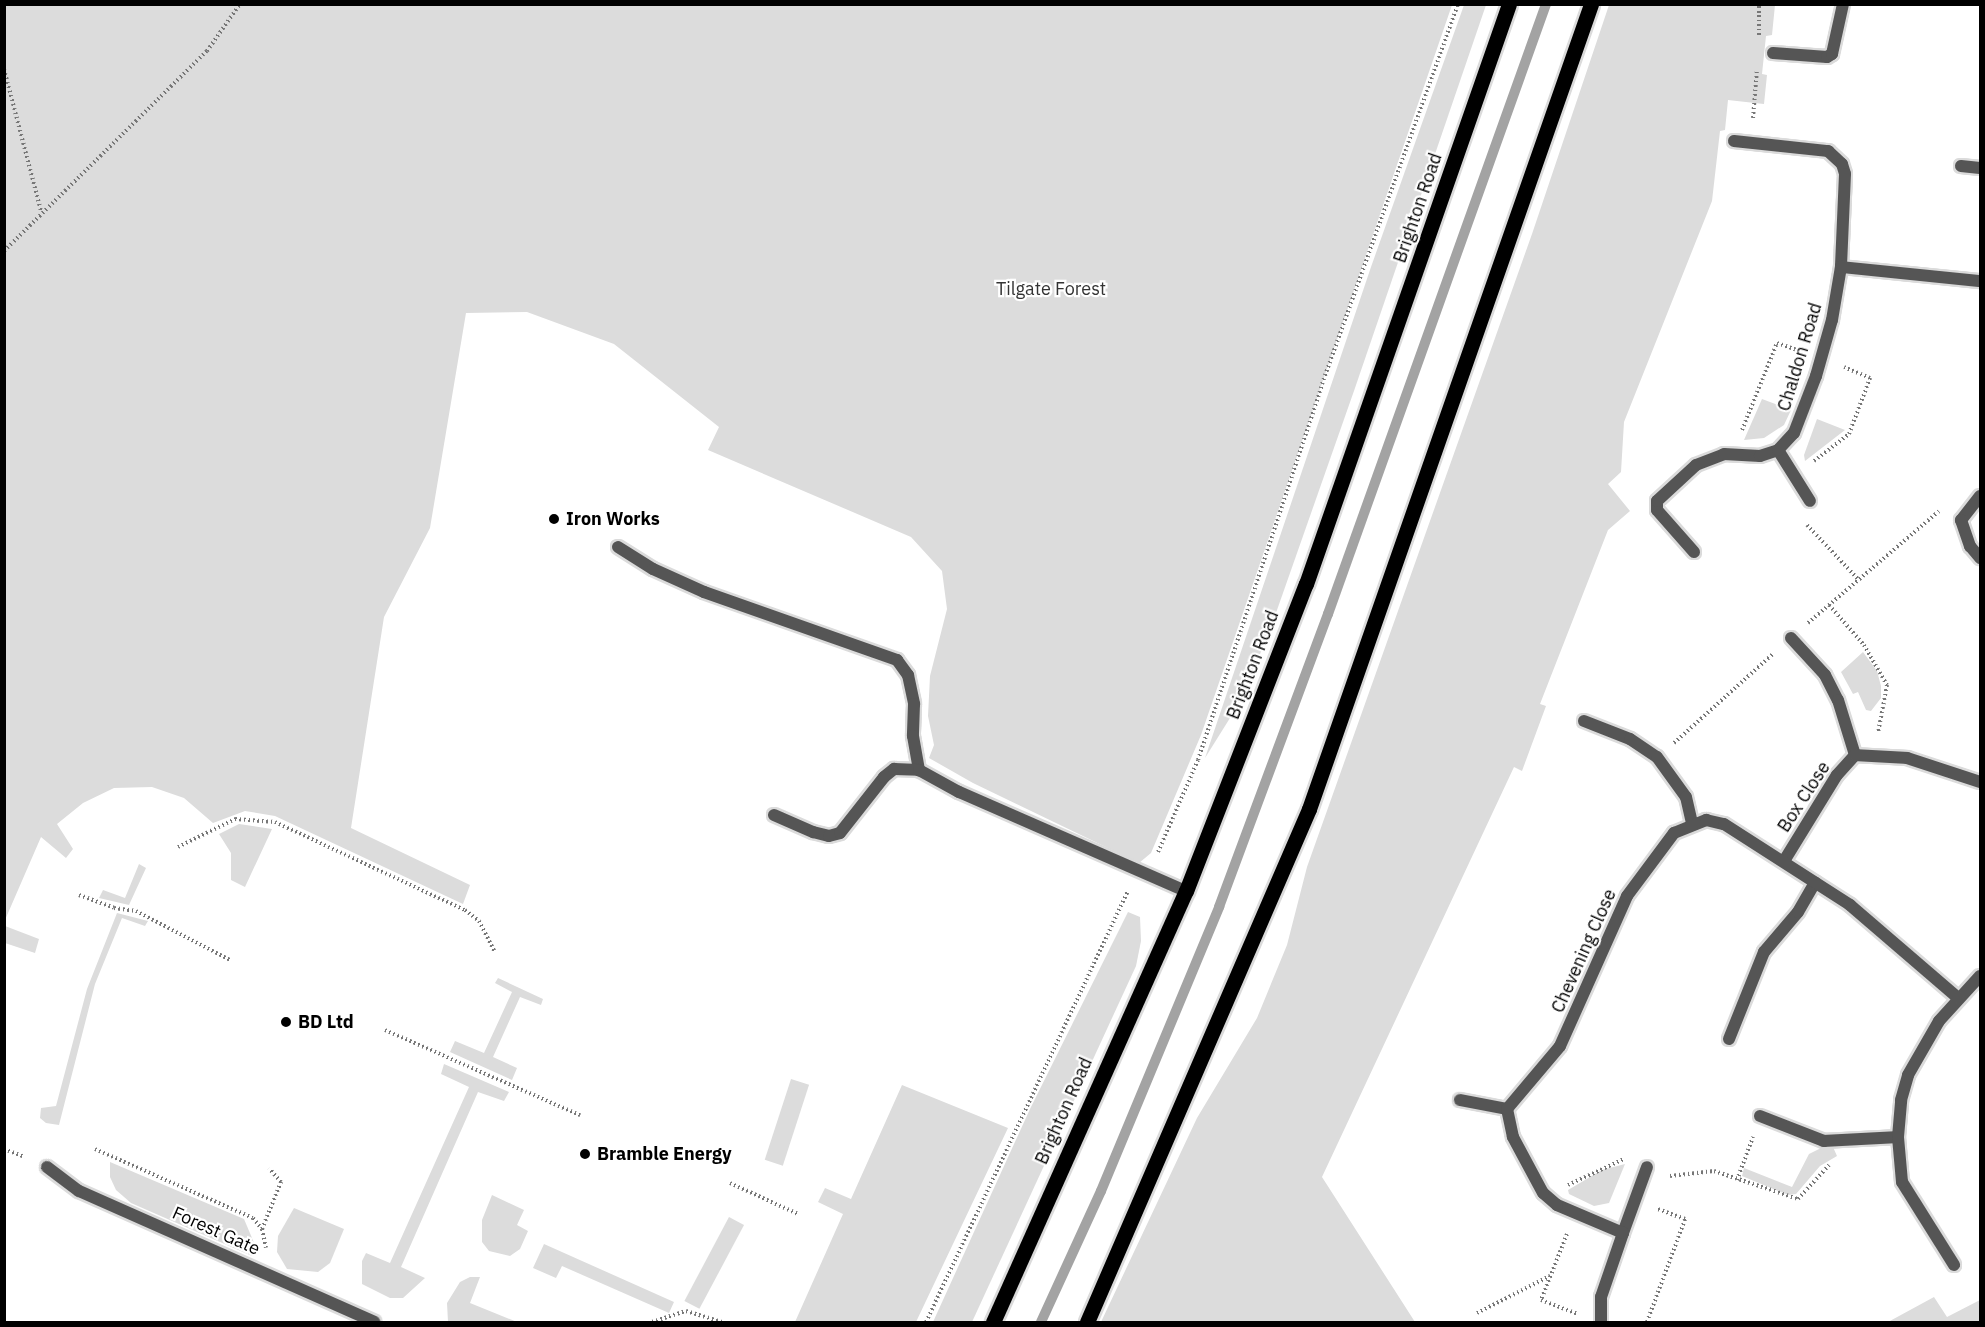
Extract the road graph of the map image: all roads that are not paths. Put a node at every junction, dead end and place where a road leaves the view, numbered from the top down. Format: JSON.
{"nodes":[{"id":1,"x":1509,"y":4,"type":"edge"},
{"id":2,"x":1591,"y":4,"type":"edge"},
{"id":3,"x":1843,"y":4,"type":"edge"},
{"id":4,"x":1773,"y":53,"type":"dead end"},
{"id":5,"x":1734,"y":141,"type":"dead end"},
{"id":6,"x":1961,"y":165,"type":"dead end"},
{"id":7,"x":1980,"y":168,"type":"edge"},
{"id":8,"x":1841,"y":267,"type":"junction"},
{"id":9,"x":1980,"y":281,"type":"edge"},
{"id":10,"x":1778,"y":450,"type":"junction"},
{"id":11,"x":1980,"y":496,"type":"edge"},
{"id":12,"x":1809,"y":501,"type":"dead end"},
{"id":13,"x":618,"y":547,"type":"dead end"},
{"id":14,"x":1694,"y":552,"type":"dead end"},
{"id":15,"x":1980,"y":558,"type":"edge"},
{"id":16,"x":1791,"y":638,"type":"road end"},
{"id":17,"x":1584,"y":721,"type":"dead end"},
{"id":18,"x":1856,"y":755,"type":"junction"},
{"id":19,"x":919,"y":770,"type":"junction"},
{"id":20,"x":1980,"y":782,"type":"edge"},
{"id":21,"x":774,"y":815,"type":"dead end"},
{"id":22,"x":1692,"y":823,"type":"junction"},
{"id":23,"x":1784,"y":861,"type":"junction"},
{"id":24,"x":1815,"y":882,"type":"junction"},
{"id":25,"x":1186,"y":891,"type":"junction"},
{"id":26,"x":1980,"y":976,"type":"edge"},
{"id":27,"x":1957,"y":997,"type":"junction"},
{"id":28,"x":1730,"y":1039,"type":"dead end"},
{"id":29,"x":1460,"y":1100,"type":"dead end"},
{"id":30,"x":1507,"y":1109,"type":"junction"},
{"id":31,"x":1760,"y":1116,"type":"road end"},
{"id":32,"x":1898,"y":1137,"type":"junction"},
{"id":33,"x":47,"y":1167,"type":"dead end"},
{"id":34,"x":1647,"y":1167,"type":"dead end"},
{"id":35,"x":1623,"y":1233,"type":"junction"},
{"id":36,"x":1954,"y":1265,"type":"dead end"},
{"id":37,"x":374,"y":1323,"type":"edge"},
{"id":38,"x":993,"y":1323,"type":"edge"},
{"id":39,"x":1087,"y":1323,"type":"edge"},
{"id":40,"x":1601,"y":1323,"type":"edge"}],
"edges":[{"from":1,"to":25,"type":"main road","name":"Brighton Road"},
{"from":2,"to":39,"type":"main road"},
{"from":3,"to":4,"type":"street"},
{"from":5,"to":8,"type":"street","name":"Chaldon Road"},
{"from":6,"to":7,"type":"street"},
{"from":8,"to":9,"type":"street"},
{"from":8,"to":10,"type":"street","name":"Chaldon Road"},
{"from":10,"to":12,"type":"street"},
{"from":10,"to":14,"type":"street"},
{"from":11,"to":15,"type":"street"},
{"from":13,"to":19,"type":"street"},
{"from":16,"to":18,"type":"street","name":"Box Close"},
{"from":17,"to":22,"type":"street"},
{"from":18,"to":20,"type":"street","name":"Box Close"},
{"from":18,"to":23,"type":"street","name":"Box Close"},
{"from":19,"to":21,"type":"street"},
{"from":19,"to":25,"type":"street"},
{"from":22,"to":23,"type":"street"},
{"from":22,"to":30,"type":"street","name":"Chevening Close"},
{"from":23,"to":24,"type":"street"},
{"from":24,"to":27,"type":"street"},
{"from":24,"to":28,"type":"street"},
{"from":25,"to":38,"type":"main road","name":"Brighton Road"},
{"from":26,"to":27,"type":"street"},
{"from":27,"to":32,"type":"street"},
{"from":29,"to":30,"type":"street"},
{"from":30,"to":35,"type":"street"},
{"from":31,"to":32,"type":"street"},
{"from":32,"to":36,"type":"street"},
{"from":33,"to":37,"type":"street","name":"Forest Gate"},
{"from":34,"to":35,"type":"street"},
{"from":35,"to":40,"type":"street"}]}
